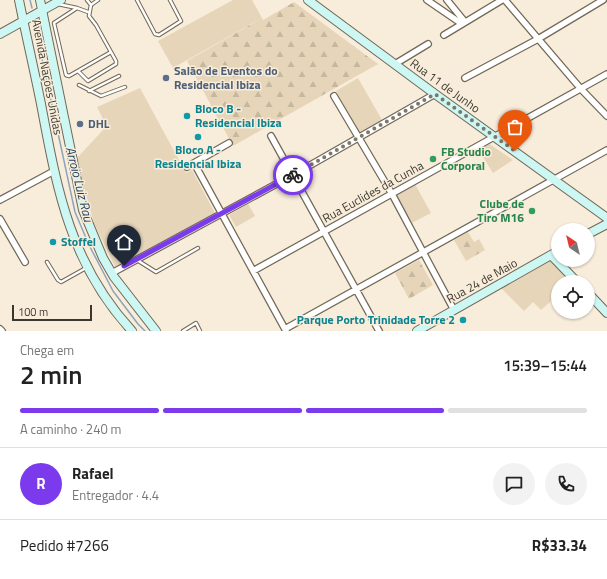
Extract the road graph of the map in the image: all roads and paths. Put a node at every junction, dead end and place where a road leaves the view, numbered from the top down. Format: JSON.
{"nodes":[{"id":1,"x":19,"y":0,"type":"edge"},
{"id":2,"x":40,"y":0,"type":"edge"},
{"id":3,"x":61,"y":0,"type":"edge"},
{"id":4,"x":87,"y":0,"type":"edge"},
{"id":5,"x":98,"y":0,"type":"edge"},
{"id":6,"x":136,"y":0,"type":"edge"},
{"id":7,"x":170,"y":0,"type":"edge"},
{"id":8,"x":308,"y":0,"type":"edge"},
{"id":9,"x":427,"y":0,"type":"edge"},
{"id":10,"x":443,"y":0,"type":"edge"},
{"id":11,"x":447,"y":0,"type":"edge"},
{"id":12,"x":502,"y":0,"type":"edge"},
{"id":13,"x":505,"y":0,"type":"edge"},
{"id":14,"x":603,"y":0,"type":"edge"},
{"id":15,"x":91,"y":5,"type":"junction"},
{"id":16,"x":439,"y":7,"type":"junction"},
{"id":17,"x":46,"y":8,"type":"junction"},
{"id":18,"x":77,"y":8,"type":"junction"},
{"id":19,"x":88,"y":12,"type":"junction"},
{"id":20,"x":24,"y":21,"type":"junction"},
{"id":21,"x":464,"y":23,"type":"junction"},
{"id":22,"x":0,"y":34,"type":"edge"},
{"id":23,"x":444,"y":35,"type":"dead end"},
{"id":24,"x":538,"y":40,"type":"junction"},
{"id":25,"x":428,"y":44,"type":"dead end"},
{"id":26,"x":111,"y":52,"type":"junction"},
{"id":27,"x":395,"y":64,"type":"junction"},
{"id":28,"x":78,"y":71,"type":"junction"},
{"id":29,"x":607,"y":74,"type":"edge"},
{"id":30,"x":119,"y":76,"type":"dead end"},
{"id":31,"x":465,"y":78,"type":"dead end"},
{"id":32,"x":79,"y":86,"type":"dead end"},
{"id":33,"x":125,"y":87,"type":"dead end"},
{"id":34,"x":581,"y":89,"type":"junction"},
{"id":35,"x":89,"y":91,"type":"junction"},
{"id":36,"x":435,"y":94,"type":"junction"},
{"id":37,"x":334,"y":96,"type":"dead end"},
{"id":38,"x":607,"y":116,"type":"edge"},
{"id":39,"x":271,"y":136,"type":"dead end"},
{"id":40,"x":495,"y":137,"type":"junction"},
{"id":41,"x":359,"y":138,"type":"junction"},
{"id":42,"x":229,"y":143,"type":"dead end"},
{"id":43,"x":607,"y":150,"type":"edge"},
{"id":44,"x":194,"y":163,"type":"junction"},
{"id":45,"x":187,"y":167,"type":"dead end"},
{"id":46,"x":54,"y":171,"type":"junction"},
{"id":47,"x":293,"y":175,"type":"junction"},
{"id":48,"x":553,"y":179,"type":"junction"},
{"id":49,"x":392,"y":194,"type":"junction"},
{"id":50,"x":0,"y":200,"type":"edge"},
{"id":51,"x":222,"y":214,"type":"junction"},
{"id":52,"x":607,"y":218,"type":"edge"},
{"id":53,"x":0,"y":219,"type":"edge"},
{"id":54,"x":607,"y":224,"type":"edge"},
{"id":55,"x":595,"y":230,"type":"edge"},
{"id":56,"x":324,"y":232,"type":"junction"},
{"id":57,"x":198,"y":248,"type":"dead end"},
{"id":58,"x":423,"y":252,"type":"junction"},
{"id":59,"x":551,"y":255,"type":"edge"},
{"id":60,"x":136,"y":260,"type":"junction"},
{"id":61,"x":25,"y":262,"type":"dead end"},
{"id":62,"x":47,"y":262,"type":"dead end"},
{"id":63,"x":566,"y":267,"type":"edge"},
{"id":64,"x":87,"y":268,"type":"junction"},
{"id":65,"x":253,"y":270,"type":"junction"},
{"id":66,"x":112,"y":273,"type":"junction"},
{"id":67,"x":572,"y":275,"type":"edge"},
{"id":68,"x":355,"y":290,"type":"junction"},
{"id":69,"x":595,"y":300,"type":"edge"},
{"id":70,"x":454,"y":310,"type":"junction"},
{"id":71,"x":607,"y":312,"type":"edge"},
{"id":72,"x":430,"y":328,"type":"edge"},
{"id":73,"x":0,"y":329,"type":"edge"},
{"id":74,"x":286,"y":330,"type":"edge"},
{"id":75,"x":2,"y":331,"type":"edge"},
{"id":76,"x":132,"y":331,"type":"edge"},
{"id":77,"x":156,"y":331,"type":"edge"},
{"id":78,"x":183,"y":331,"type":"edge"},
{"id":79,"x":200,"y":331,"type":"edge"},
{"id":80,"x":379,"y":331,"type":"edge"},
{"id":81,"x":417,"y":331,"type":"edge"}],
"edges":[{"from":1,"to":20,"type":"main road","name":"Avenida Nações Unidas"},
{"from":2,"to":17,"type":"main road","name":"Avenida Nações Unidas"},
{"from":3,"to":17,"type":"main road"},
{"from":4,"to":15,"type":"lane"},
{"from":5,"to":15,"type":"lane"},
{"from":6,"to":7,"type":"lane"},
{"from":8,"to":27,"type":"main road","name":"Rua 11 de Junho"},
{"from":9,"to":16,"type":"street"},
{"from":10,"to":16,"type":"street"},
{"from":11,"to":21,"type":"street"},
{"from":12,"to":21,"type":"street"},
{"from":13,"to":24,"type":"street"},
{"from":14,"to":24,"type":"street"},
{"from":15,"to":19,"type":"lane"},
{"from":16,"to":21,"type":"street"},
{"from":17,"to":18,"type":"lane"},
{"from":17,"to":20,"type":"main road"},
{"from":17,"to":66,"type":"main road","name":"Avenida Nações Unidas"},
{"from":18,"to":19,"type":"lane"},
{"from":18,"to":28,"type":"lane"},
{"from":19,"to":26,"type":"lane"},
{"from":20,"to":22,"type":"main road"},
{"from":20,"to":46,"type":"main road","name":"Avenida Nações Unidas"},
{"from":21,"to":23,"type":"street"},
{"from":24,"to":31,"type":"street"},
{"from":24,"to":34,"type":"street"},
{"from":25,"to":27,"type":"street"},
{"from":26,"to":28,"type":"lane"},
{"from":26,"to":28,"type":"lane"},
{"from":27,"to":36,"type":"main road","name":"Rua 11 de Junho"},
{"from":29,"to":34,"type":"street","name":"Rua Euclides da Cunha"},
{"from":30,"to":35,"type":"lane"},
{"from":32,"to":35,"type":"lane"},
{"from":33,"to":35,"type":"lane"},
{"from":34,"to":38,"type":"street"},
{"from":34,"to":40,"type":"street","name":"Rua Euclides da Cunha"},
{"from":36,"to":40,"type":"main road","name":"Rua 11 de Junho"},
{"from":36,"to":41,"type":"street"},
{"from":37,"to":41,"type":"street"},
{"from":39,"to":47,"type":"street"},
{"from":40,"to":48,"type":"main road","name":"Rua 11 de Junho"},
{"from":40,"to":49,"type":"street","name":"Rua Euclides da Cunha"},
{"from":41,"to":47,"type":"street"},
{"from":41,"to":49,"type":"street"},
{"from":42,"to":44,"type":"street"},
{"from":43,"to":48,"type":"street"},
{"from":44,"to":45,"type":"street"},
{"from":44,"to":51,"type":"street"},
{"from":46,"to":50,"type":"street"},
{"from":46,"to":64,"type":"main road","name":"Avenida Nações Unidas"},
{"from":47,"to":51,"type":"street"},
{"from":47,"to":56,"type":"street"},
{"from":48,"to":52,"type":"main road","name":"Rua 11 de Junho"},
{"from":48,"to":58,"type":"street"},
{"from":49,"to":56,"type":"street","name":"Rua Euclides da Cunha"},
{"from":49,"to":58,"type":"street"},
{"from":51,"to":60,"type":"street"},
{"from":51,"to":65,"type":"street"},
{"from":53,"to":61,"type":"street"},
{"from":54,"to":55,"type":"main road"},
{"from":56,"to":65,"type":"street","name":"Rua Euclides da Cunha"},
{"from":56,"to":68,"type":"street"},
{"from":57,"to":60,"type":"lane"},
{"from":58,"to":68,"type":"street"},
{"from":58,"to":70,"type":"street"},
{"from":59,"to":70,"type":"main road","name":"Rua 24 de Maio"},
{"from":60,"to":66,"type":"street"},
{"from":62,"to":64,"type":"lane"},
{"from":63,"to":67,"type":"main road"},
{"from":64,"to":76,"type":"main road","name":"Avenida Nações Unidas"},
{"from":65,"to":74,"type":"street"},
{"from":66,"to":77,"type":"main road","name":"Avenida Nações Unidas"},
{"from":68,"to":74,"type":"street"},
{"from":68,"to":80,"type":"street"},
{"from":69,"to":71,"type":"main road"},
{"from":70,"to":72,"type":"main road","name":"Rua 24 de Maio"},
{"from":72,"to":81,"type":"main road","name":"Rua 24 de Maio"},
{"from":73,"to":75,"type":"street"},
{"from":78,"to":79,"type":"lane"}]}
